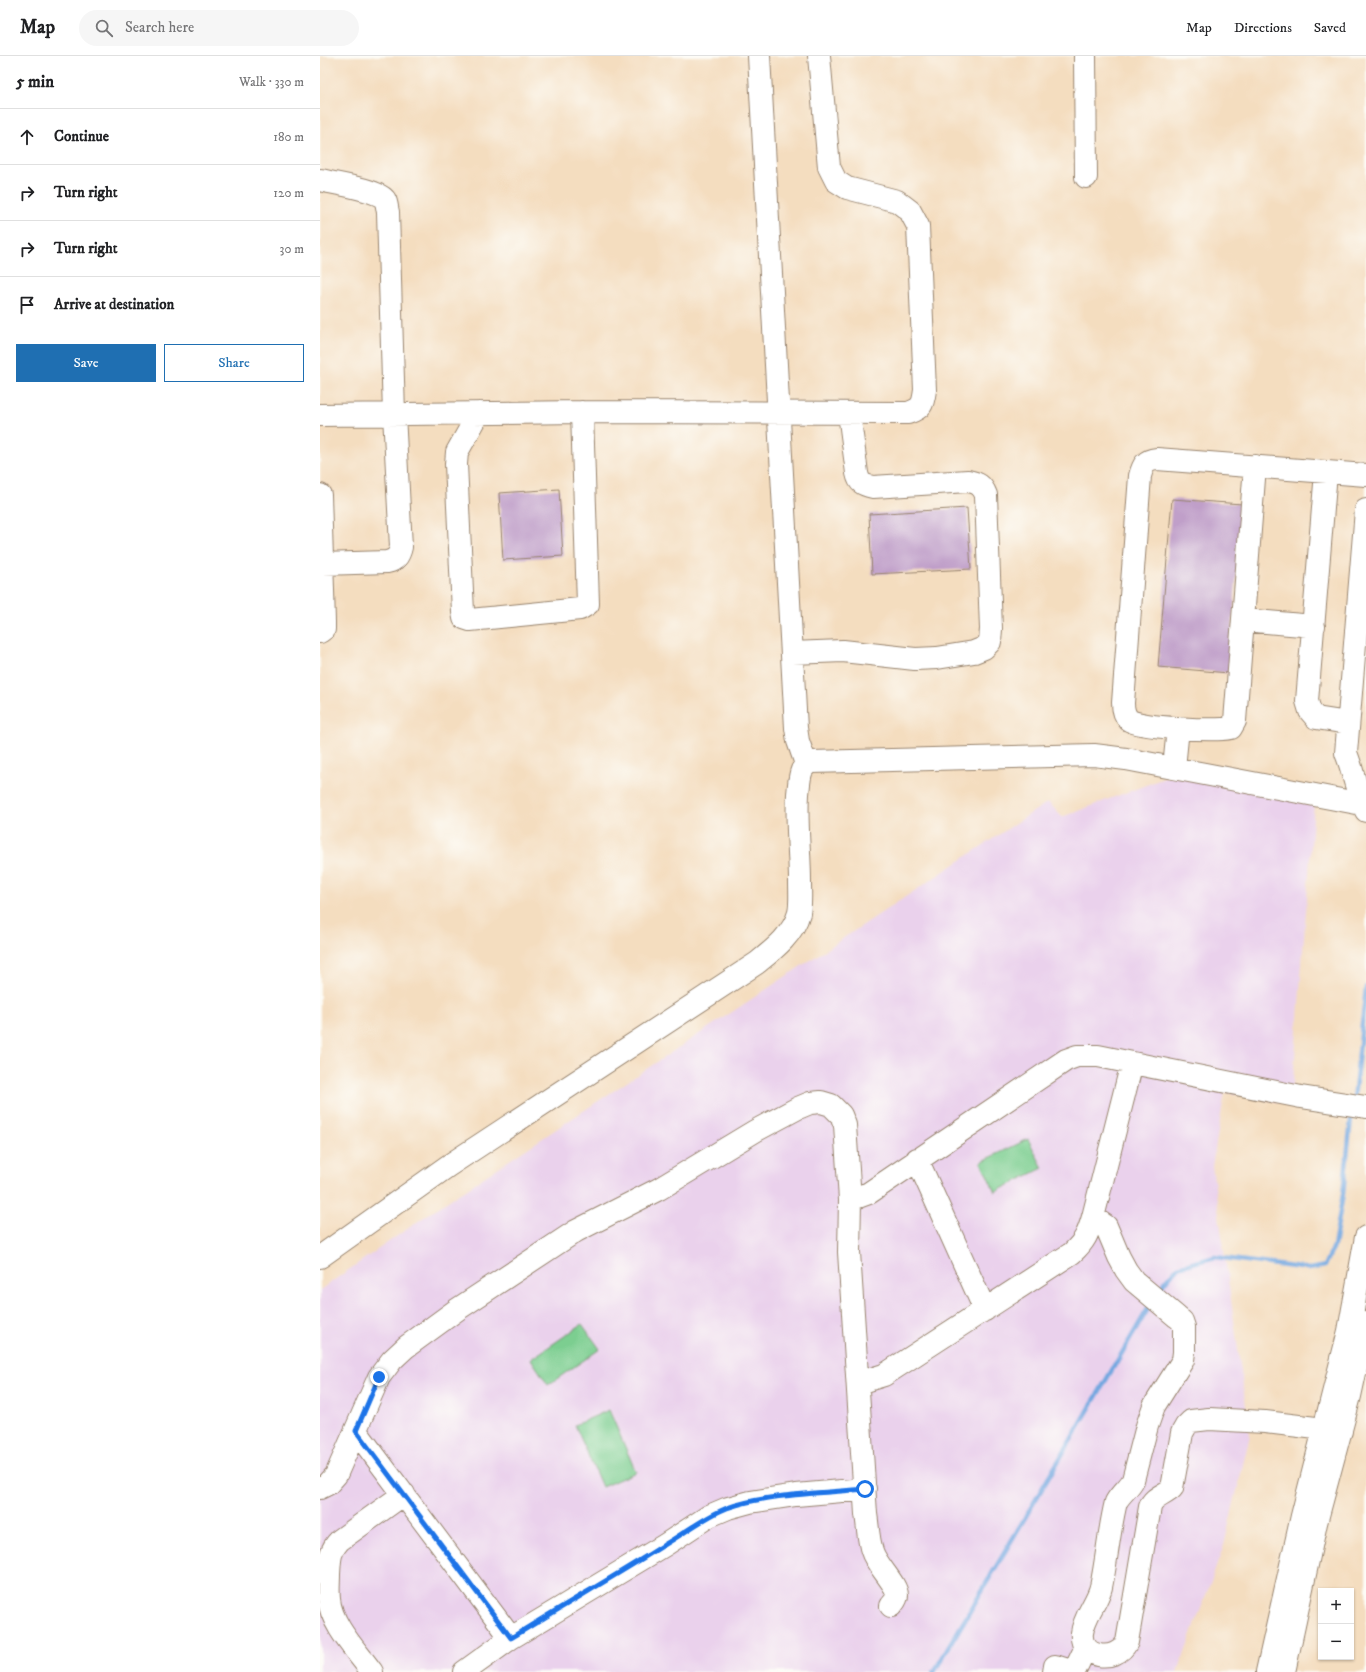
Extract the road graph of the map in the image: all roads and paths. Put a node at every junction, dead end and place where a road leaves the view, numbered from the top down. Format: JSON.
{"nodes":[{"id":1,"x":759,"y":56,"type":"edge"},
{"id":2,"x":819,"y":56,"type":"edge"},
{"id":3,"x":1084,"y":56,"type":"edge"},
{"id":4,"x":1086,"y":177,"type":"dead end"},
{"id":5,"x":320,"y":180,"type":"edge"},
{"id":6,"x":582,"y":412,"type":"junction"},
{"id":7,"x":778,"y":412,"type":"junction"},
{"id":8,"x":479,"y":413,"type":"junction"},
{"id":9,"x":849,"y":413,"type":"junction"},
{"id":10,"x":394,"y":414,"type":"junction"},
{"id":11,"x":320,"y":415,"type":"edge"},
{"id":12,"x":1254,"y":466,"type":"junction"},
{"id":13,"x":1326,"y":472,"type":"junction"},
{"id":14,"x":1366,"y":475,"type":"edge"},
{"id":15,"x":320,"y":495,"type":"edge"},
{"id":16,"x":1366,"y":510,"type":"edge"},
{"id":17,"x":322,"y":564,"type":"junction"},
{"id":18,"x":1243,"y":620,"type":"junction"},
{"id":19,"x":1314,"y":626,"type":"junction"},
{"id":20,"x":320,"y":632,"type":"edge"},
{"id":21,"x":792,"y":654,"type":"junction"},
{"id":22,"x":1366,"y":668,"type":"edge"},
{"id":23,"x":1348,"y":723,"type":"junction"},
{"id":24,"x":1178,"y":728,"type":"junction"},
{"id":25,"x":806,"y":764,"type":"junction"},
{"id":26,"x":1351,"y":765,"type":"junction"},
{"id":27,"x":1174,"y":768,"type":"junction"},
{"id":28,"x":1364,"y":808,"type":"edge"},
{"id":29,"x":1132,"y":1063,"type":"junction"},
{"id":30,"x":1366,"y":1107,"type":"edge"},
{"id":31,"x":917,"y":1159,"type":"junction"},
{"id":32,"x":850,"y":1200,"type":"junction"},
{"id":33,"x":1093,"y":1217,"type":"junction"},
{"id":34,"x":1366,"y":1237,"type":"edge"},
{"id":35,"x":320,"y":1257,"type":"edge"},
{"id":36,"x":985,"y":1310,"type":"junction"},
{"id":37,"x":1366,"y":1322,"type":"edge"},
{"id":38,"x":858,"y":1383,"type":"junction"},
{"id":39,"x":1332,"y":1430,"type":"junction"},
{"id":40,"x":356,"y":1431,"type":"junction"},
{"id":41,"x":1131,"y":1485,"type":"junction"},
{"id":42,"x":320,"y":1488,"type":"edge"},
{"id":43,"x":865,"y":1489,"type":"junction"},
{"id":44,"x":404,"y":1494,"type":"junction"},
{"id":45,"x":1152,"y":1502,"type":"junction"},
{"id":46,"x":1101,"y":1588,"type":"junction"},
{"id":47,"x":1135,"y":1593,"type":"junction"},
{"id":48,"x":891,"y":1606,"type":"dead end"},
{"id":49,"x":511,"y":1638,"type":"junction"},
{"id":50,"x":1086,"y":1647,"type":"junction"},
{"id":51,"x":372,"y":1672,"type":"edge"},
{"id":52,"x":464,"y":1672,"type":"edge"},
{"id":53,"x":1054,"y":1672,"type":"edge"},
{"id":54,"x":1074,"y":1672,"type":"edge"},
{"id":55,"x":1267,"y":1672,"type":"edge"},
{"id":56,"x":1284,"y":1672,"type":"edge"}],
"edges":[{"from":1,"to":7,"type":"street"},
{"from":2,"to":9,"type":"street"},
{"from":3,"to":4,"type":"street"},
{"from":5,"to":10,"type":"street"},
{"from":6,"to":7,"type":"street"},
{"from":6,"to":8,"type":"street"},
{"from":6,"to":8,"type":"street"},
{"from":7,"to":9,"type":"street"},
{"from":7,"to":21,"type":"street"},
{"from":8,"to":10,"type":"street"},
{"from":9,"to":21,"type":"street"},
{"from":10,"to":11,"type":"street"},
{"from":10,"to":17,"type":"street"},
{"from":12,"to":13,"type":"street"},
{"from":12,"to":18,"type":"street"},
{"from":12,"to":24,"type":"street"},
{"from":13,"to":14,"type":"street"},
{"from":13,"to":19,"type":"street"},
{"from":15,"to":17,"type":"street"},
{"from":16,"to":23,"type":"street"},
{"from":17,"to":20,"type":"street"},
{"from":18,"to":19,"type":"street"},
{"from":18,"to":24,"type":"street"},
{"from":19,"to":23,"type":"street"},
{"from":21,"to":25,"type":"street"},
{"from":22,"to":26,"type":"street"},
{"from":23,"to":26,"type":"street"},
{"from":24,"to":27,"type":"street"},
{"from":25,"to":27,"type":"street"},
{"from":25,"to":35,"type":"street"},
{"from":26,"to":28,"type":"street"},
{"from":27,"to":28,"type":"street"},
{"from":29,"to":30,"type":"street"},
{"from":29,"to":31,"type":"street"},
{"from":29,"to":33,"type":"street"},
{"from":31,"to":32,"type":"street"},
{"from":31,"to":36,"type":"street"},
{"from":32,"to":38,"type":"street"},
{"from":32,"to":40,"type":"street"},
{"from":33,"to":36,"type":"street"},
{"from":33,"to":41,"type":"street"},
{"from":34,"to":39,"type":"street"},
{"from":36,"to":38,"type":"street"},
{"from":37,"to":39,"type":"street"},
{"from":38,"to":43,"type":"street"},
{"from":39,"to":45,"type":"street"},
{"from":39,"to":55,"type":"street"},
{"from":39,"to":56,"type":"street"},
{"from":40,"to":42,"type":"street"},
{"from":40,"to":44,"type":"street"},
{"from":41,"to":45,"type":"street"},
{"from":41,"to":46,"type":"street"},
{"from":43,"to":48,"type":"street"},
{"from":43,"to":49,"type":"street"},
{"from":44,"to":49,"type":"street"},
{"from":44,"to":51,"type":"street"},
{"from":45,"to":47,"type":"street"},
{"from":46,"to":47,"type":"street"},
{"from":46,"to":50,"type":"street"},
{"from":47,"to":50,"type":"street"},
{"from":49,"to":52,"type":"street"},
{"from":50,"to":54,"type":"street"},
{"from":53,"to":54,"type":"street"}]}
